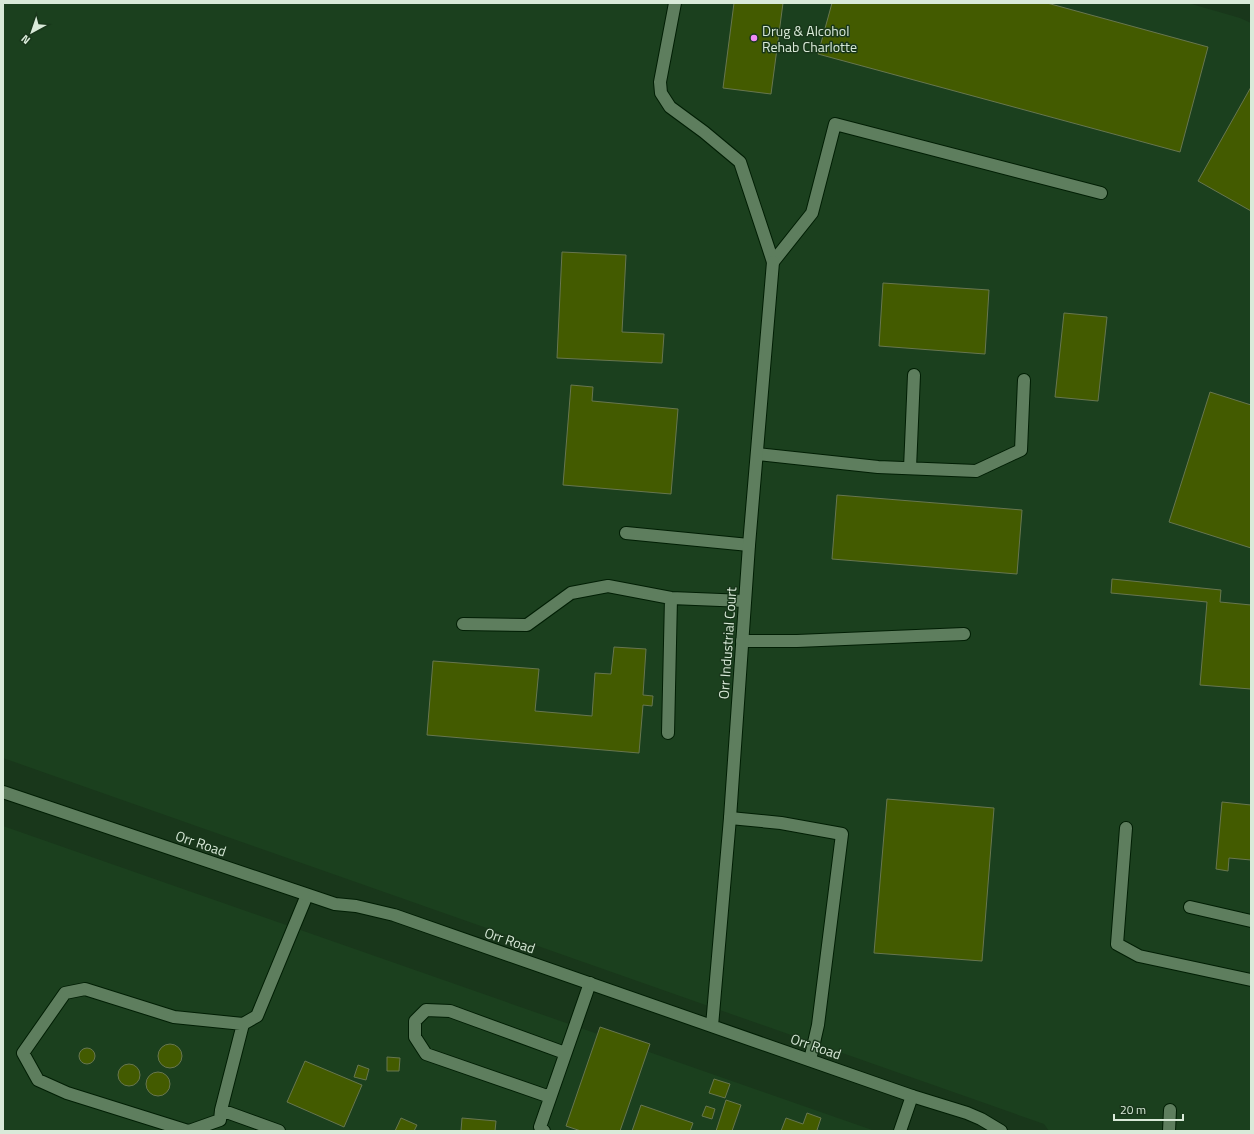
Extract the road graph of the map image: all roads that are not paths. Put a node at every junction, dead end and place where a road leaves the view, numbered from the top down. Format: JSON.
{"nodes":[{"id":1,"x":674,"y":3,"type":"edge"},
{"id":2,"x":1101,"y":193,"type":"dead end"},
{"id":3,"x":773,"y":262,"type":"junction"},
{"id":4,"x":914,"y":375,"type":"dead end"},
{"id":5,"x":1024,"y":380,"type":"dead end"},
{"id":6,"x":757,"y":454,"type":"junction"},
{"id":7,"x":910,"y":468,"type":"junction"},
{"id":8,"x":626,"y":533,"type":"dead end"},
{"id":9,"x":749,"y":545,"type":"junction"},
{"id":10,"x":670,"y":598,"type":"junction"},
{"id":11,"x":745,"y":601,"type":"junction"},
{"id":12,"x":463,"y":624,"type":"dead end"},
{"id":13,"x":964,"y":634,"type":"dead end"},
{"id":14,"x":742,"y":641,"type":"junction"},
{"id":15,"x":668,"y":733,"type":"dead end"},
{"id":16,"x":3,"y":792,"type":"edge"},
{"id":17,"x":730,"y":818,"type":"junction"},
{"id":18,"x":1126,"y":828,"type":"dead end"},
{"id":19,"x":307,"y":895,"type":"junction"},
{"id":20,"x":1190,"y":907,"type":"dead end"},
{"id":21,"x":1251,"y":921,"type":"edge"},
{"id":22,"x":1251,"y":980,"type":"edge"},
{"id":23,"x":590,"y":984,"type":"junction"},
{"id":24,"x":243,"y":1024,"type":"junction"},
{"id":25,"x":712,"y":1026,"type":"junction"},
{"id":26,"x":565,"y":1053,"type":"junction"},
{"id":27,"x":810,"y":1060,"type":"junction"},
{"id":28,"x":912,"y":1096,"type":"junction"},
{"id":29,"x":550,"y":1097,"type":"junction"},
{"id":30,"x":222,"y":1110,"type":"junction"},
{"id":31,"x":1170,"y":1110,"type":"dead end"},
{"id":32,"x":189,"y":1131,"type":"edge"},
{"id":33,"x":279,"y":1131,"type":"edge"},
{"id":34,"x":544,"y":1131,"type":"edge"},
{"id":35,"x":900,"y":1131,"type":"edge"},
{"id":36,"x":1001,"y":1131,"type":"edge"},
{"id":37,"x":1169,"y":1131,"type":"edge"}],
"edges":[{"from":1,"to":3,"type":"street"},
{"from":2,"to":3,"type":"street"},
{"from":3,"to":6,"type":"street","name":"Orr Industrial Court"},
{"from":4,"to":7,"type":"street"},
{"from":5,"to":7,"type":"street"},
{"from":6,"to":7,"type":"street"},
{"from":6,"to":9,"type":"street","name":"Orr Industrial Court"},
{"from":8,"to":9,"type":"street"},
{"from":9,"to":11,"type":"street","name":"Orr Industrial Court"},
{"from":10,"to":11,"type":"street"},
{"from":10,"to":12,"type":"street"},
{"from":10,"to":15,"type":"street"},
{"from":11,"to":14,"type":"street","name":"Orr Industrial Court"},
{"from":13,"to":14,"type":"street"},
{"from":14,"to":17,"type":"street","name":"Orr Industrial Court"},
{"from":16,"to":19,"type":"street","name":"Orr Road"},
{"from":17,"to":25,"type":"street","name":"Orr Industrial Court"},
{"from":17,"to":27,"type":"street"},
{"from":18,"to":22,"type":"street"},
{"from":19,"to":23,"type":"street","name":"Orr Road"},
{"from":19,"to":24,"type":"street"},
{"from":20,"to":21,"type":"street"},
{"from":23,"to":25,"type":"street","name":"Orr Road"},
{"from":23,"to":26,"type":"street"},
{"from":24,"to":30,"type":"street"},
{"from":24,"to":32,"type":"street"},
{"from":25,"to":27,"type":"street","name":"Orr Road"},
{"from":26,"to":29,"type":"street"},
{"from":26,"to":29,"type":"street"},
{"from":27,"to":28,"type":"street","name":"Orr Road"},
{"from":28,"to":35,"type":"street"},
{"from":28,"to":36,"type":"street","name":"Orr Road"},
{"from":29,"to":34,"type":"street"},
{"from":30,"to":32,"type":"street"},
{"from":30,"to":33,"type":"street"},
{"from":31,"to":37,"type":"street"}]}
